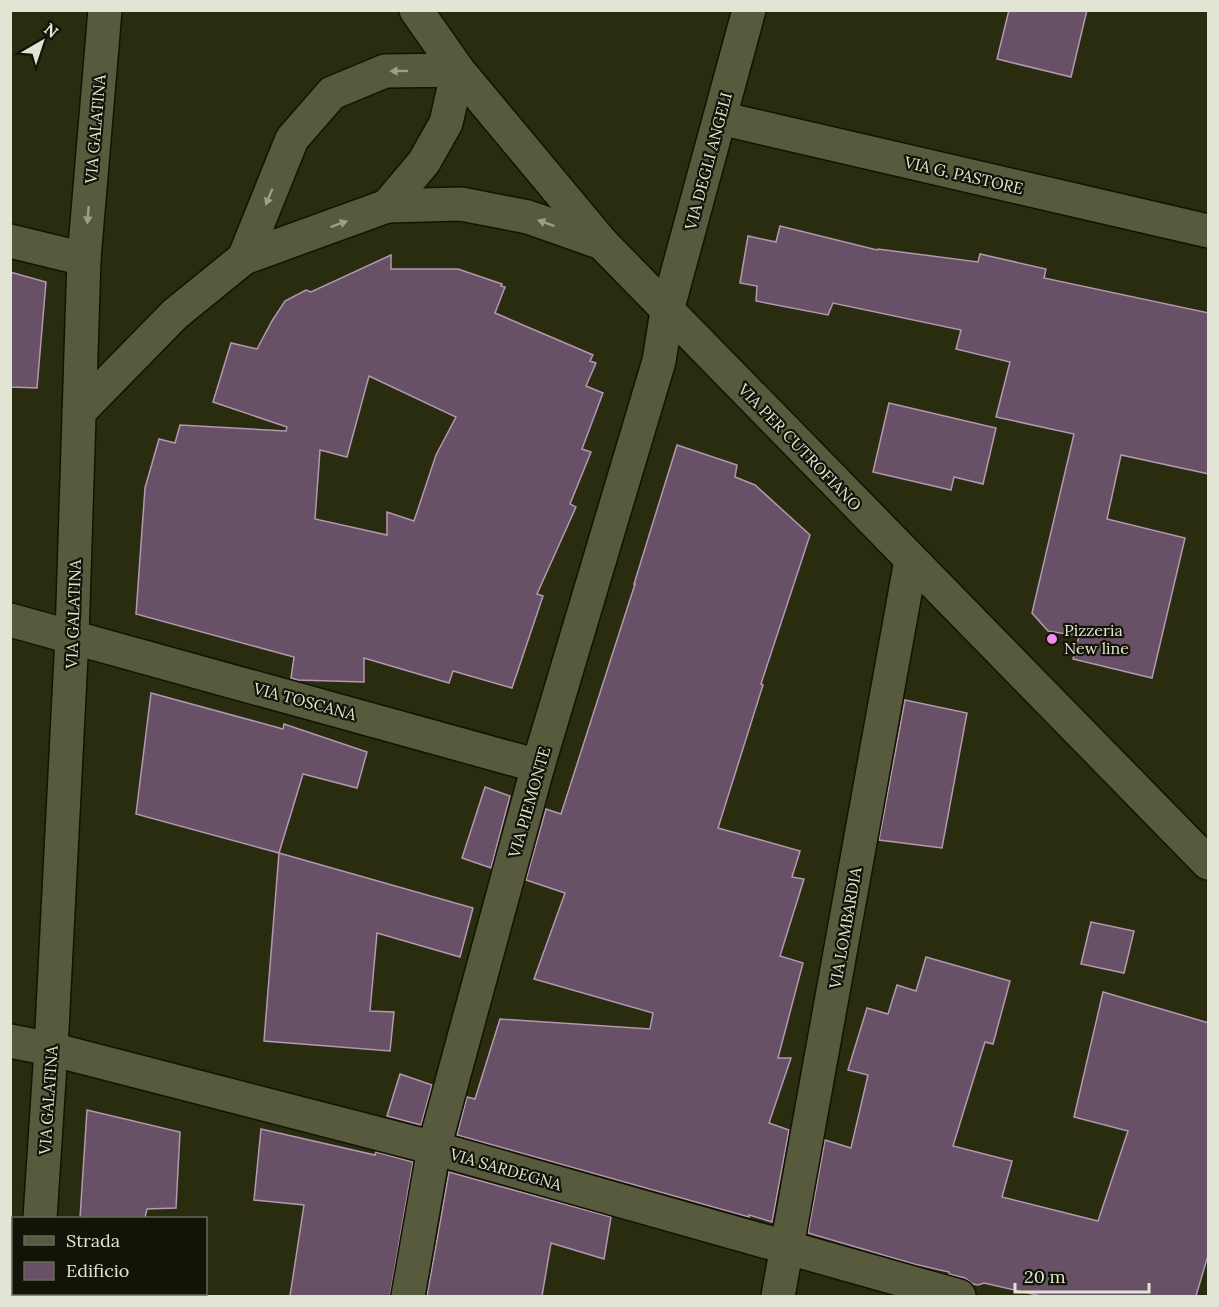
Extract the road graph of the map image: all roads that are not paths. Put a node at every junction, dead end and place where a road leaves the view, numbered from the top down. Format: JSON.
{"nodes":[{"id":1,"x":105,"y":10,"type":"edge"},
{"id":2,"x":416,"y":10,"type":"edge"},
{"id":3,"x":749,"y":10,"type":"edge"},
{"id":4,"x":458,"y":70,"type":"junction"},
{"id":5,"x":720,"y":118,"type":"junction"},
{"id":6,"x":387,"y":206,"type":"junction"},
{"id":7,"x":1209,"y":231,"type":"edge"},
{"id":8,"x":10,"y":241,"type":"edge"},
{"id":9,"x":602,"y":243,"type":"junction"},
{"id":10,"x":244,"y":258,"type":"junction"},
{"id":11,"x":84,"y":259,"type":"junction"},
{"id":12,"x":667,"y":311,"type":"junction"},
{"id":13,"x":79,"y":412,"type":"junction"},
{"id":14,"x":911,"y":560,"type":"junction"},
{"id":15,"x":10,"y":620,"type":"edge"},
{"id":16,"x":72,"y":637,"type":"junction"},
{"id":17,"x":538,"y":765,"type":"junction"},
{"id":18,"x":1209,"y":863,"type":"edge"},
{"id":19,"x":10,"y":1041,"type":"edge"},
{"id":20,"x":51,"y":1049,"type":"junction"},
{"id":21,"x":434,"y":1148,"type":"junction"},
{"id":22,"x":40,"y":1217,"type":"edge"},
{"id":23,"x":787,"y":1248,"type":"junction"},
{"id":24,"x":408,"y":1296,"type":"edge"},
{"id":25,"x":778,"y":1296,"type":"edge"},
{"id":26,"x":959,"y":1296,"type":"edge"}],
"edges":[{"from":1,"to":11,"type":"street","name":"VIA GALATINA","one_way":true},
{"from":2,"to":4,"type":"street","name":"VIA PER CUTROFIANO"},
{"from":3,"to":5,"type":"street","name":"VIA DEGLI ANGELI"},
{"from":4,"to":6,"type":"street"},
{"from":4,"to":9,"type":"street","name":"VIA PER CUTROFIANO"},
{"from":4,"to":10,"type":"street","one_way":true},
{"from":5,"to":7,"type":"street","name":"VIA G. PASTORE"},
{"from":5,"to":12,"type":"street","name":"VIA DEGLI ANGELI"},
{"from":9,"to":6,"type":"street","one_way":true},
{"from":10,"to":6,"type":"street","one_way":true},
{"from":8,"to":11,"type":"street"},
{"from":9,"to":12,"type":"street","name":"VIA PER CUTROFIANO"},
{"from":10,"to":13,"type":"street"},
{"from":11,"to":13,"type":"street","name":"VIA GALATINA"},
{"from":12,"to":14,"type":"street","name":"VIA PER CUTROFIANO"},
{"from":12,"to":17,"type":"street","name":"VIA PIEMONTE"},
{"from":13,"to":16,"type":"street","name":"VIA GALATINA"},
{"from":14,"to":18,"type":"street","name":"VIA PER CUTROFIANO"},
{"from":14,"to":23,"type":"street","name":"VIA LOMBARDIA"},
{"from":15,"to":16,"type":"street","name":"VIA TOSCANA"},
{"from":16,"to":17,"type":"street","name":"VIA TOSCANA"},
{"from":16,"to":20,"type":"street","name":"VIA GALATINA"},
{"from":17,"to":21,"type":"street","name":"VIA PIEMONTE"},
{"from":19,"to":20,"type":"street","name":"VIA SARDEGNA"},
{"from":20,"to":21,"type":"street","name":"VIA SARDEGNA"},
{"from":20,"to":22,"type":"street","name":"VIA GALATINA"},
{"from":21,"to":23,"type":"street","name":"VIA SARDEGNA"},
{"from":21,"to":24,"type":"street","name":"VIA PIEMONTE"},
{"from":23,"to":25,"type":"street","name":"VIA LOMBARDIA"},
{"from":23,"to":26,"type":"street","name":"VIA SARDEGNA"}]}
